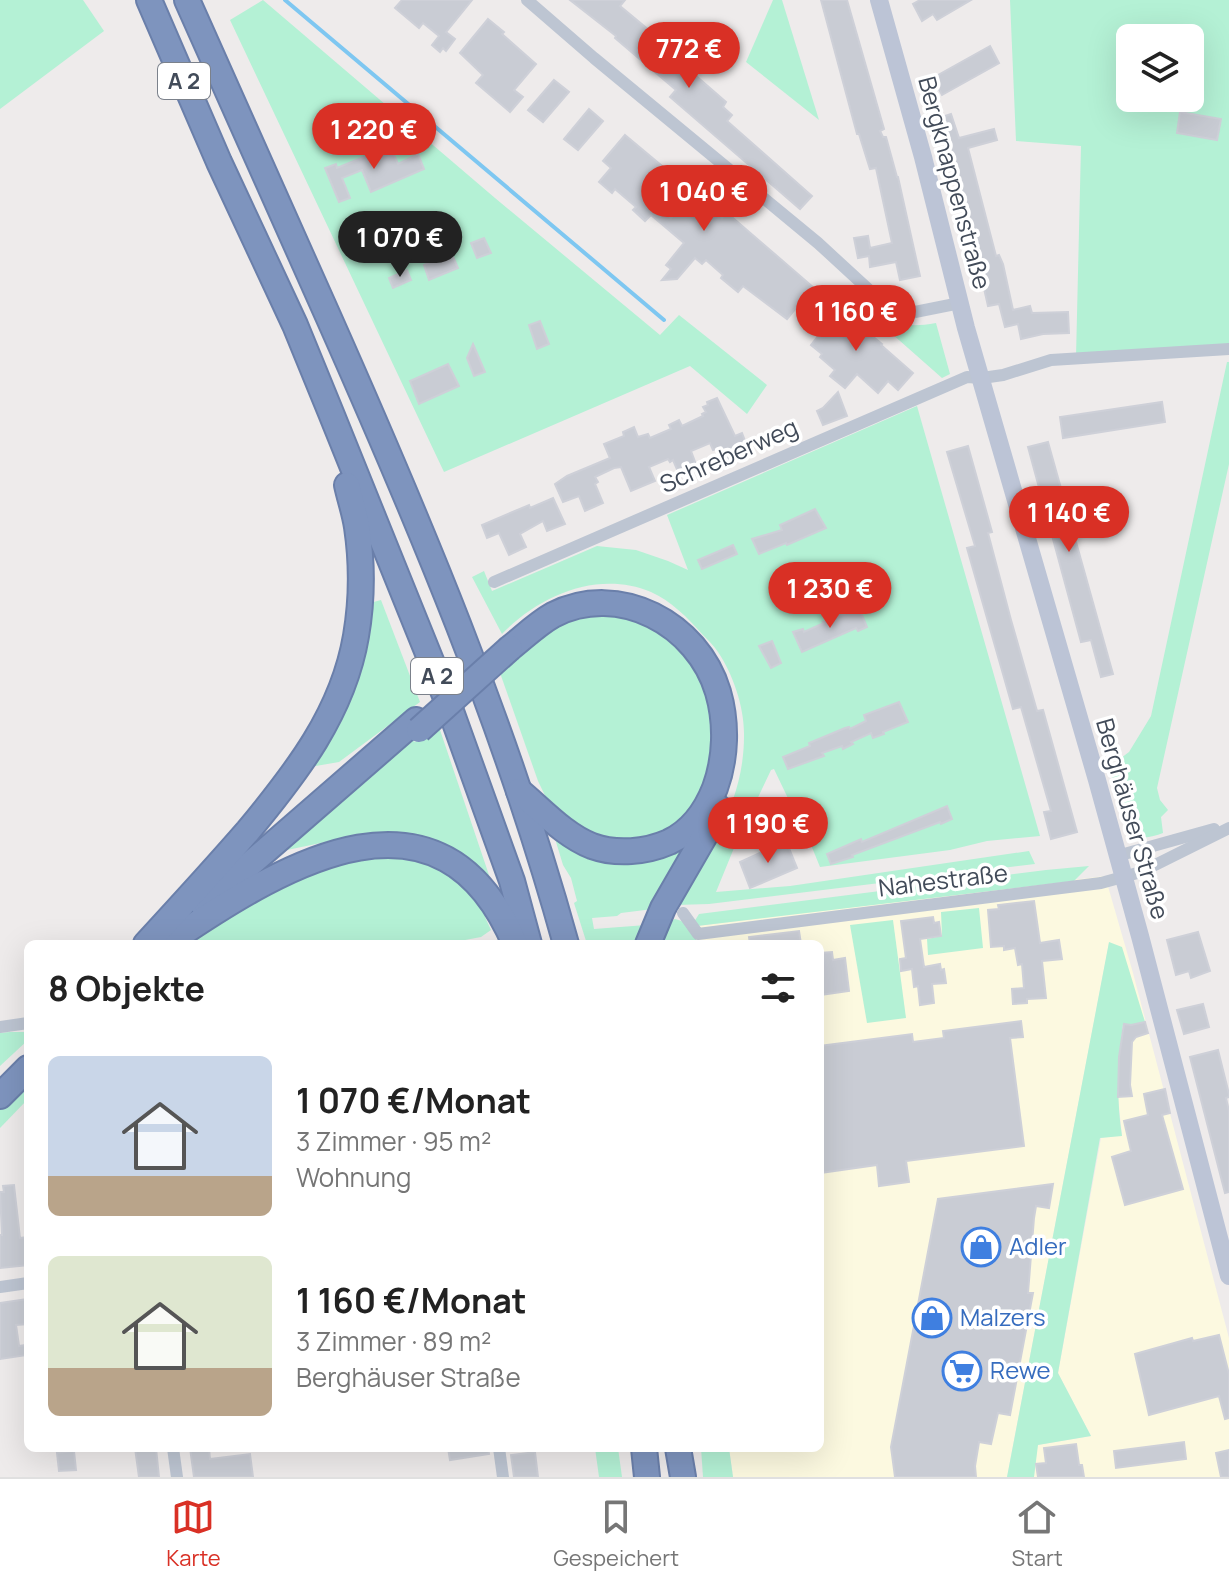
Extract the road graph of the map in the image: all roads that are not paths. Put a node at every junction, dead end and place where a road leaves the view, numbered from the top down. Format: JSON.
{"nodes":[{"id":1,"x":149,"y":0,"type":"edge"},
{"id":2,"x":187,"y":0,"type":"edge"},
{"id":3,"x":527,"y":0,"type":"edge"},
{"id":4,"x":879,"y":0,"type":"edge"},
{"id":5,"x":960,"y":303,"type":"junction"},
{"id":6,"x":1229,"y":349,"type":"edge"},
{"id":7,"x":982,"y":378,"type":"junction"},
{"id":8,"x":331,"y":413,"type":"junction"},
{"id":9,"x":494,"y":582,"type":"dead end"},
{"id":10,"x":509,"y":645,"type":"junction"},
{"id":11,"x":519,"y":791,"type":"junction"},
{"id":12,"x":1229,"y":827,"type":"edge"},
{"id":13,"x":1117,"y":856,"type":"junction"},
{"id":14,"x":1123,"y":877,"type":"junction"},
{"id":15,"x":662,"y":922,"type":"edge"},
{"id":16,"x":150,"y":940,"type":"edge"},
{"id":17,"x":170,"y":940,"type":"edge"},
{"id":18,"x":171,"y":940,"type":"edge"},
{"id":19,"x":513,"y":940,"type":"edge"},
{"id":20,"x":528,"y":940,"type":"edge"},
{"id":21,"x":565,"y":940,"type":"edge"},
{"id":22,"x":24,"y":1024,"type":"edge"},
{"id":23,"x":0,"y":1027,"type":"edge"},
{"id":24,"x":24,"y":1058,"type":"edge"},
{"id":25,"x":24,"y":1072,"type":"edge"},
{"id":26,"x":0,"y":1079,"type":"edge"},
{"id":27,"x":0,"y":1096,"type":"edge"},
{"id":28,"x":1229,"y":1276,"type":"edge"},
{"id":29,"x":24,"y":1284,"type":"edge"},
{"id":30,"x":0,"y":1287,"type":"edge"},
{"id":31,"x":174,"y":1452,"type":"edge"},
{"id":32,"x":500,"y":1452,"type":"edge"},
{"id":33,"x":644,"y":1452,"type":"edge"},
{"id":34,"x":679,"y":1452,"type":"edge"},
{"id":35,"x":177,"y":1477,"type":"edge"},
{"id":36,"x":503,"y":1477,"type":"edge"},
{"id":37,"x":647,"y":1477,"type":"edge"},
{"id":38,"x":683,"y":1477,"type":"edge"}],
"edges":[{"from":1,"to":8,"type":"highway","number":"A 2"},
{"from":2,"to":11,"type":"highway","number":"A 2"},
{"from":3,"to":5,"type":"street"},
{"from":4,"to":5,"type":"street","name":"Bergknappenstraße"},
{"from":5,"to":7,"type":"street","name":"Bergknappenstraße"},
{"from":6,"to":7,"type":"street","name":"Schreberweg"},
{"from":7,"to":9,"type":"street","name":"Schreberweg"},
{"from":7,"to":13,"type":"street","name":"Berghäuser Straße"},
{"from":8,"to":16,"type":"highway"},
{"from":8,"to":20,"type":"highway","number":"A 2"},
{"from":10,"to":11,"type":"highway"},
{"from":10,"to":15,"type":"highway"},
{"from":10,"to":17,"type":"highway"},
{"from":11,"to":21,"type":"highway","number":"A 2"},
{"from":12,"to":13,"type":"street"},
{"from":12,"to":14,"type":"street"},
{"from":13,"to":14,"type":"street","name":"Berghäuser Straße"},
{"from":14,"to":15,"type":"street","name":"Nahestraße"},
{"from":14,"to":28,"type":"street","name":"Berghäuser Straße"},
{"from":18,"to":19,"type":"highway"},
{"from":22,"to":23,"type":"street"},
{"from":24,"to":26,"type":"highway"},
{"from":25,"to":27,"type":"highway"},
{"from":29,"to":30,"type":"street"},
{"from":31,"to":35,"type":"street"},
{"from":32,"to":36,"type":"street"},
{"from":33,"to":37,"type":"highway"},
{"from":34,"to":38,"type":"highway"}]}
